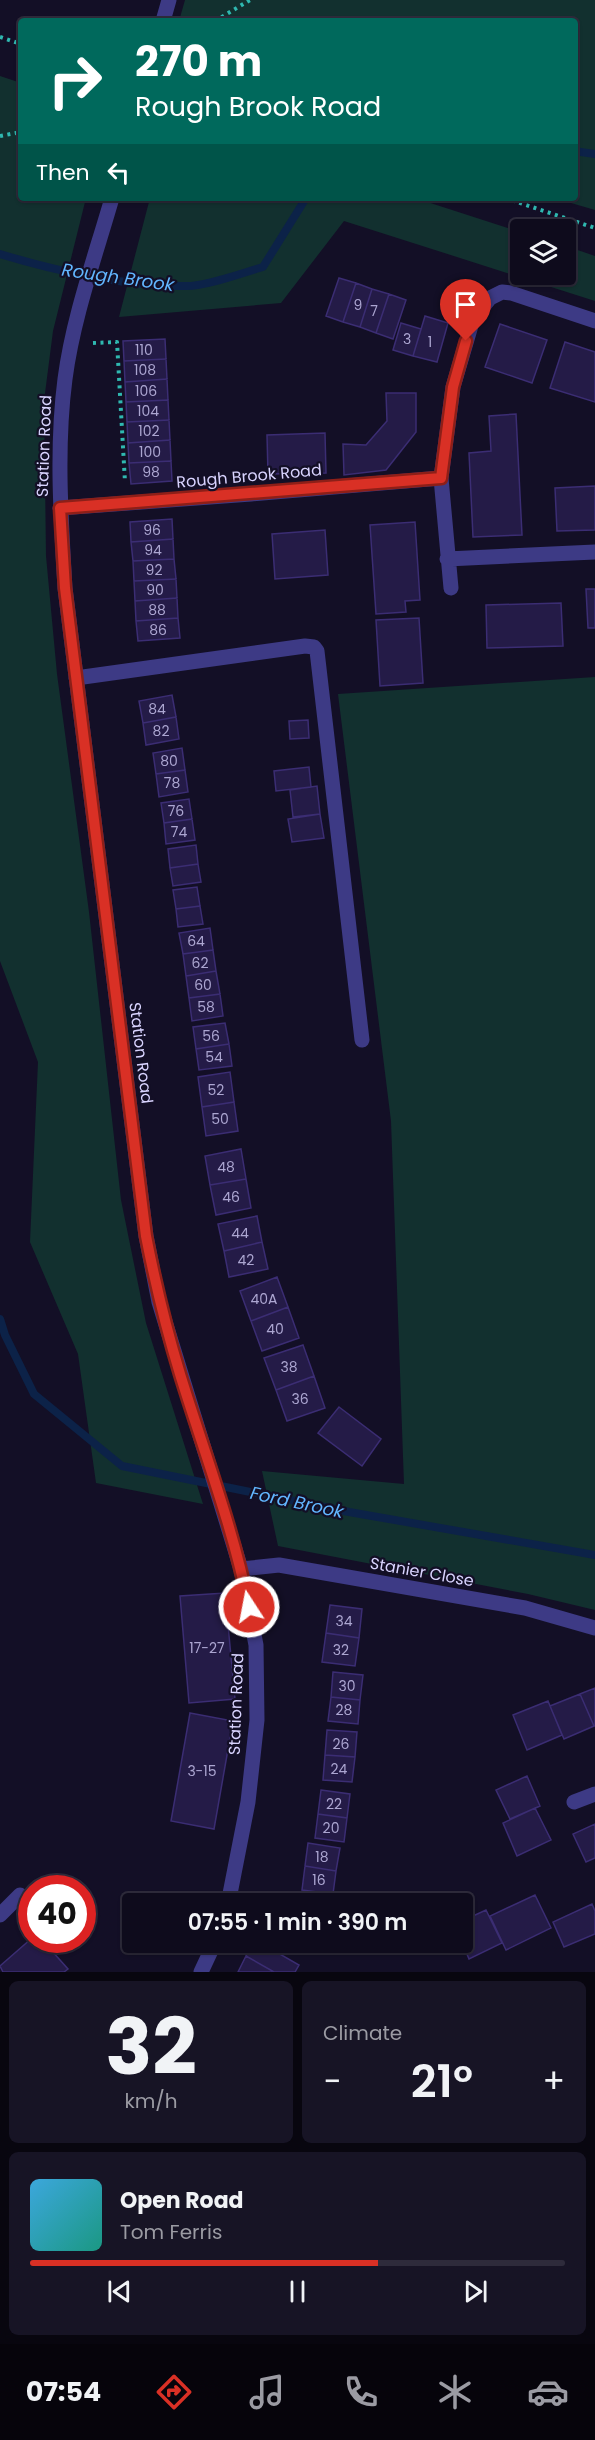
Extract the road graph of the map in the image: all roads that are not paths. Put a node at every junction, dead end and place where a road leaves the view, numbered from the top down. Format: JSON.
{"nodes":[{"id":1,"x":169,"y":0,"type":"edge"},
{"id":2,"x":164,"y":18,"type":"edge"},
{"id":3,"x":111,"y":201,"type":"edge"},
{"id":4,"x":595,"y":321,"type":"edge"},
{"id":5,"x":441,"y":478,"type":"junction"},
{"id":6,"x":60,"y":508,"type":"junction"},
{"id":7,"x":595,"y":552,"type":"edge"},
{"id":8,"x":447,"y":559,"type":"junction"},
{"id":9,"x":451,"y":588,"type":"dead end"},
{"id":10,"x":76,"y":678,"type":"junction"},
{"id":11,"x":362,"y":1040,"type":"dead end"},
{"id":12,"x":242,"y":1569,"type":"junction"},
{"id":13,"x":595,"y":1628,"type":"edge"},
{"id":14,"x":595,"y":1794,"type":"edge"},
{"id":15,"x":574,"y":1802,"type":"dead end"},
{"id":16,"x":230,"y":1893,"type":"edge"},
{"id":17,"x":18,"y":1897,"type":"edge"},
{"id":18,"x":0,"y":1916,"type":"edge"},
{"id":19,"x":210,"y":1953,"type":"edge"},
{"id":20,"x":201,"y":1972,"type":"edge"}],
"edges":[{"from":1,"to":2,"type":"street"},
{"from":3,"to":6,"type":"street","name":"Station Road"},
{"from":4,"to":5,"type":"street"},
{"from":5,"to":6,"type":"street","name":"Rough Brook Road"},
{"from":5,"to":8,"type":"street"},
{"from":6,"to":10,"type":"street","name":"Station Road"},
{"from":7,"to":8,"type":"street"},
{"from":8,"to":9,"type":"street"},
{"from":10,"to":11,"type":"street"},
{"from":10,"to":12,"type":"street","name":"Station Road"},
{"from":12,"to":13,"type":"street","name":"Stanier Close"},
{"from":12,"to":16,"type":"street","name":"Station Road"},
{"from":14,"to":15,"type":"street"},
{"from":17,"to":18,"type":"street"},
{"from":19,"to":20,"type":"street"}]}
